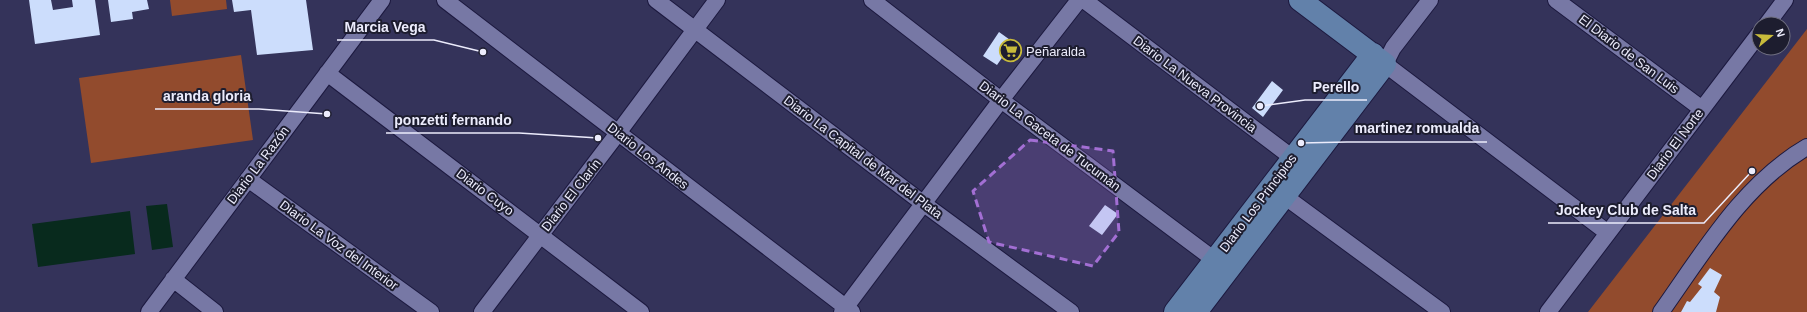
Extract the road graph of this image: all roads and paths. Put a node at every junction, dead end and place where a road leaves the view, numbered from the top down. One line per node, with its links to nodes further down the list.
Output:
1 (382, 0): 16 (street, Diario La Razón)
2 (445, 0): 19 (street, Diario Los Andes)
3 (656, 0): 13 (street, Diario La Capital de Mar del Plata)
4 (717, 0): 13 (street, Diario El Clarín)
5 (872, 0): 17 (street, Diario La Gaceta de Tucumán)
6 (1079, 0): 17 (street)
7 (1084, 0): 21 (street, Diario La Nueva Provincia)
8 (1300, 0): 15 (street)
9 (1430, 0): 15 (street, Diario Los Principios)
10 (1556, 0): 18 (street, El Diario de San Luis)
11 (1785, 0): 12 (street)
12 (1773, 16)
13 (695, 29): 19 (street, Diario El Clarín); 24 (street, Diario La Capital de Mar del Plata)
14 (1751, 45): 18 (street, Diario El Norte)
15 (1383, 56): 21 (street, Diario Los Principios); 25 (street)
16 (327, 73): 22 (street, Diario La Razón); 26 (street, Diario Cuyo)
17 (1001, 100): 24 (street); 27 (street, Diario La Gaceta de Tucumán)
18 (1702, 109): 25 (street, Diario El Norte)
19 (618, 133): 26 (street, Diario El Clarín); 29 (street, Diario Los Andes)
20 (1807, 147): 40 (street)
21 (1299, 163): 23 (street, Diario Los Principios)
22 (248, 179): 28 (street, Diario La Razón); 32 (street, Diario La Voz del Interior)
23 (1278, 191): 27 (street, Diario Los Principios); 38 (street)
24 (924, 204): 29 (street); 35 (street, Diario La Capital de Mar del Plata)
25 (1608, 233): 39 (street, Diario El Norte)
26 (541, 234): 33 (street, Diario El Clarín); 34 (street, Diario Cuyo)
27 (1222, 265): 36 (street, Diario Los Principios); 37 (street, Diario Los Principios)
28 (173, 279): 30 (street, Diario La Razón); 31 (street)
29 (847, 310)
30 (149, 312)
31 (215, 312)
32 (431, 312)
33 (482, 312)
34 (641, 312)
35 (1071, 312)
36 (1175, 312)
37 (1196, 312)
38 (1442, 312)
39 (1548, 312)
40 (1661, 312)

